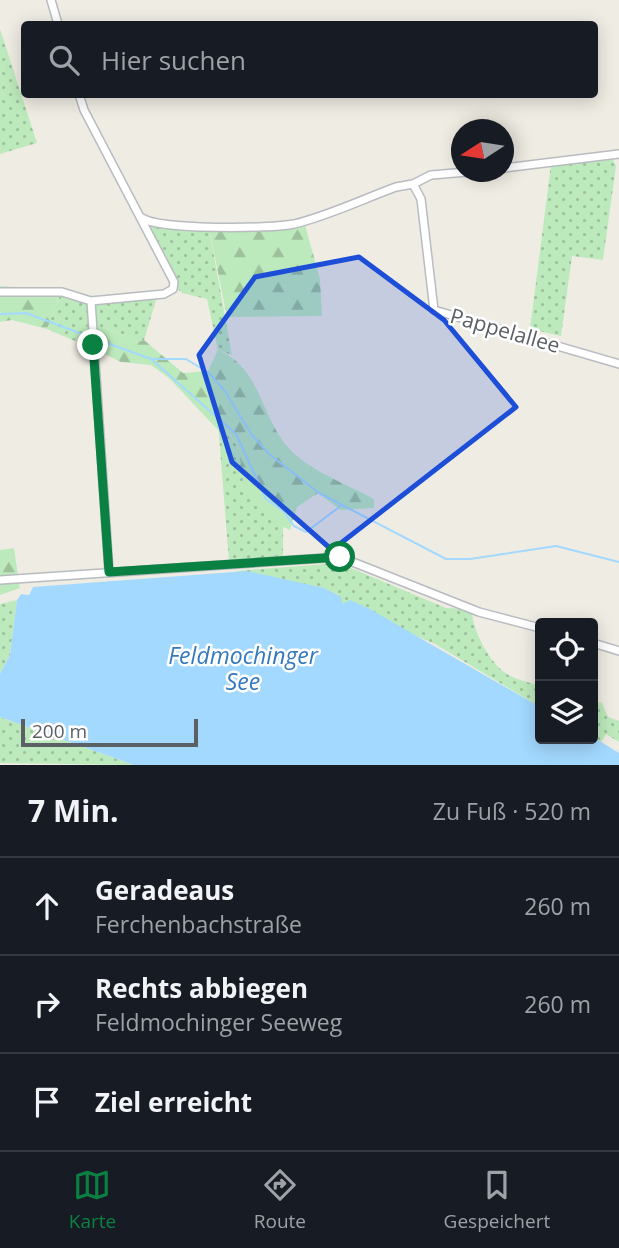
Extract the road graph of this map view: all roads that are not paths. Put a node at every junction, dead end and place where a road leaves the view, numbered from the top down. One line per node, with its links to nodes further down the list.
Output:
1 (51, 0): 2 (street)
2 (57, 21)
3 (80, 98): 8 (street)
4 (619, 155): 5 (street)
5 (514, 167)
6 (451, 173): 7 (street)
7 (413, 184): 8 (street); 11 (street, Pappelallee)
8 (139, 215): 10 (street)
9 (0, 292): 10 (street)
10 (91, 301): 12 (street)
11 (619, 364)
12 (109, 572): 13 (street); 14 (street)
13 (0, 580)
14 (535, 627)
15 (598, 645): 16 (street)
16 (619, 651)

